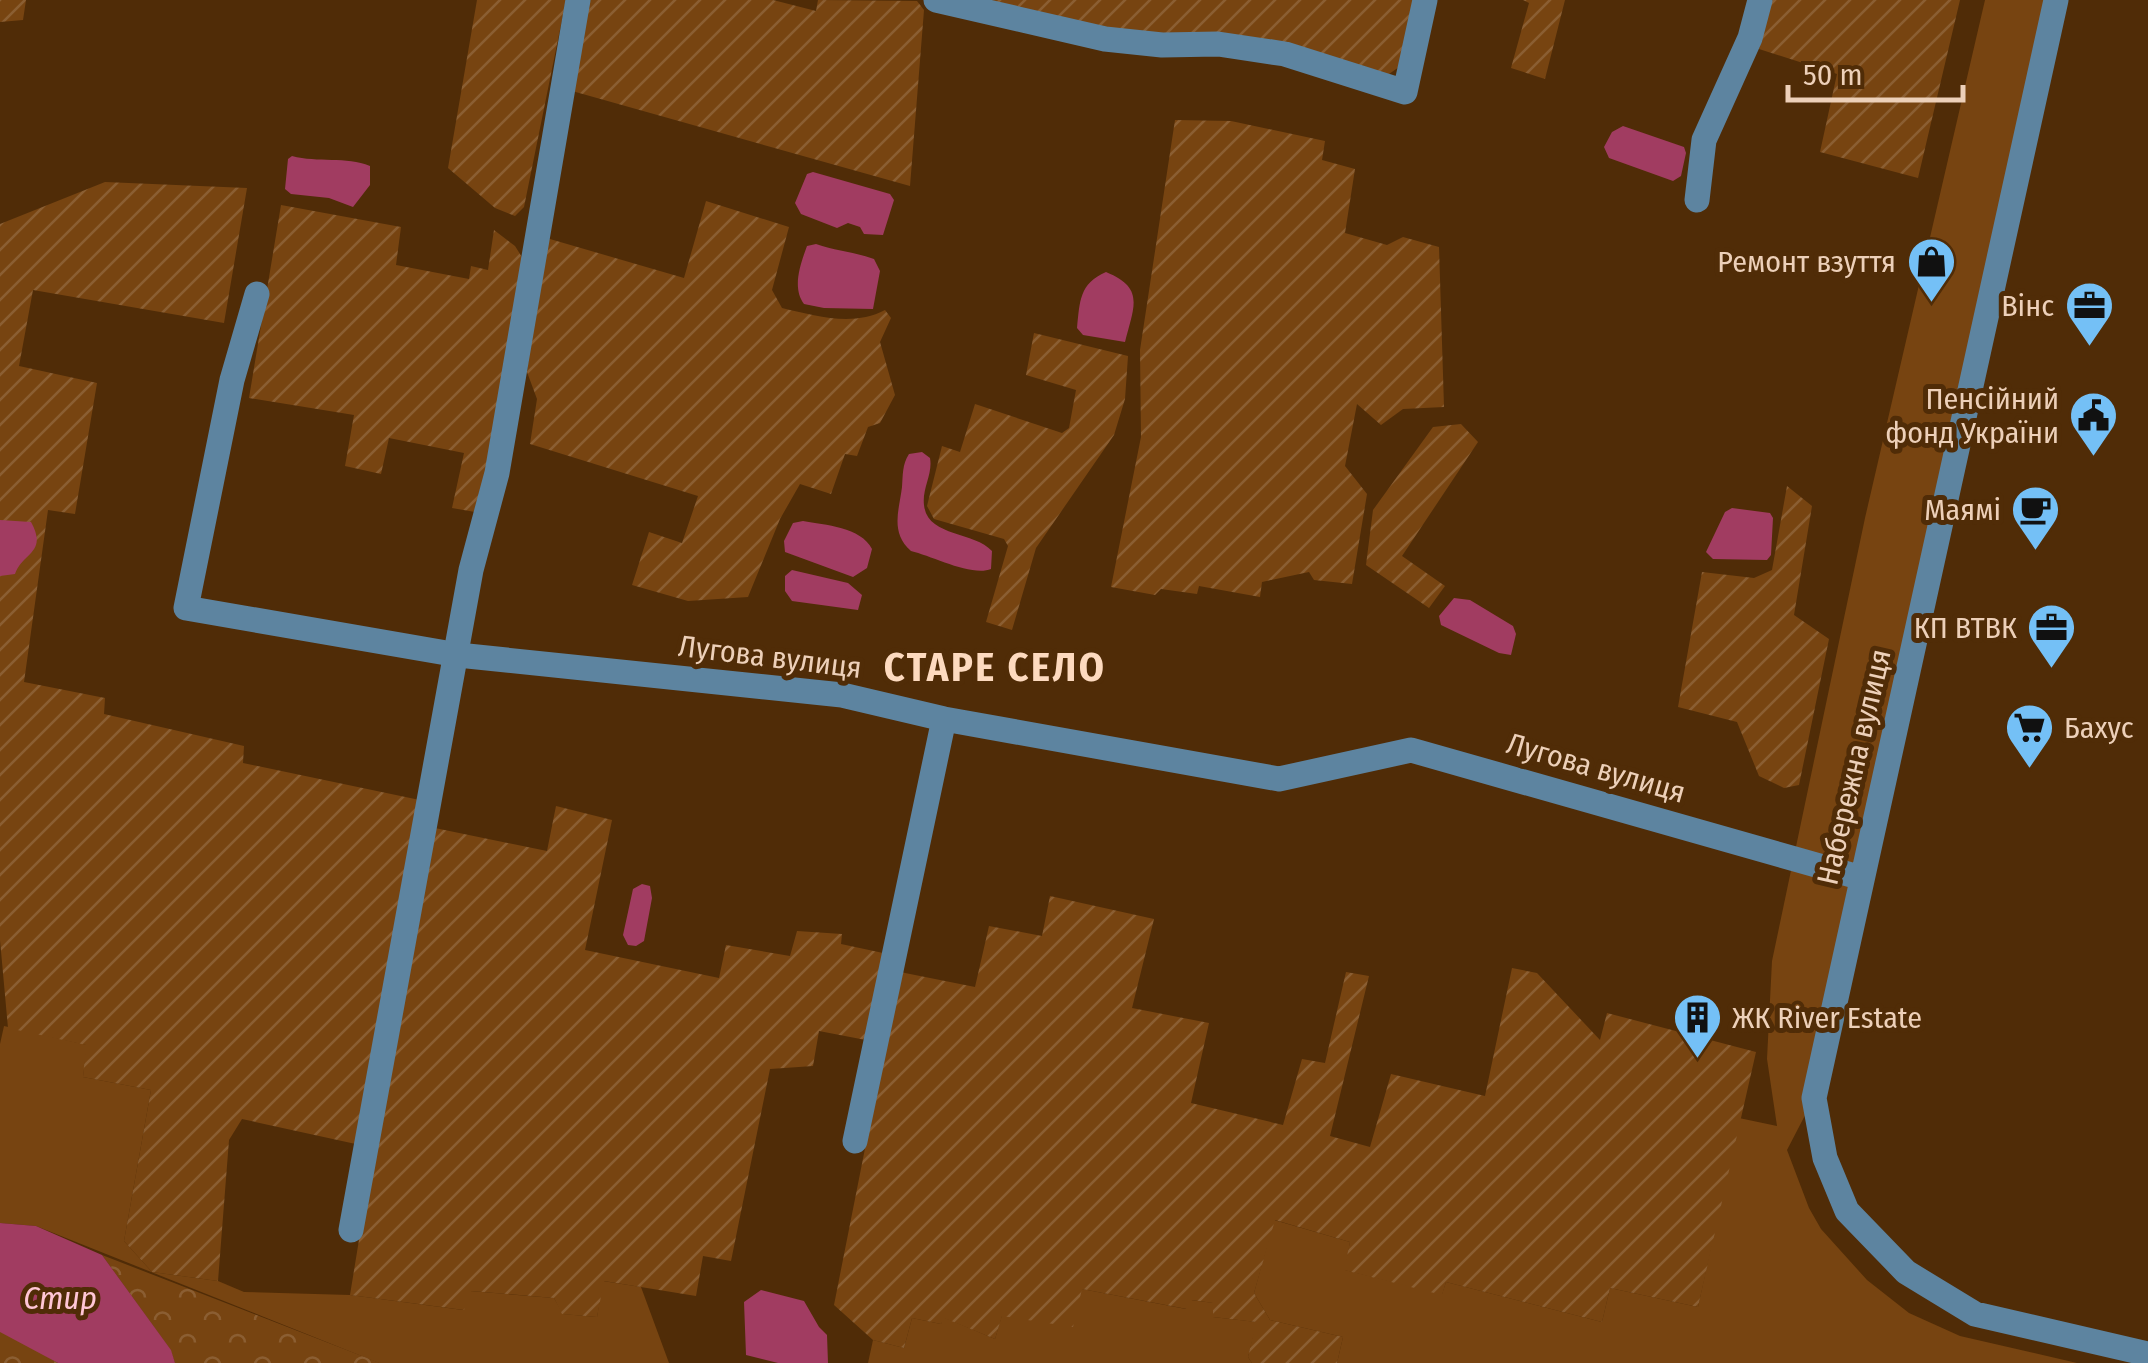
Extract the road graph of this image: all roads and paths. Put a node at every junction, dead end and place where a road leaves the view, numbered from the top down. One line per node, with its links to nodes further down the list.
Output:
1 (578, 0): 8 (street)
2 (936, 0): 3 (street)
3 (1425, 0)
4 (1760, 0): 6 (street)
5 (2056, 0): 10 (street, Набережна вулиця)
6 (1697, 200)
7 (257, 294): 8 (street, Лугова вулиця)
8 (458, 655): 9 (street, Лугова вулиця); 12 (street)
9 (944, 719): 10 (street, Лугова вулиця); 11 (street)
10 (1862, 878): 13 (street, Набережна вулиця)
11 (855, 1140)
12 (351, 1230)
13 (2148, 1354)

